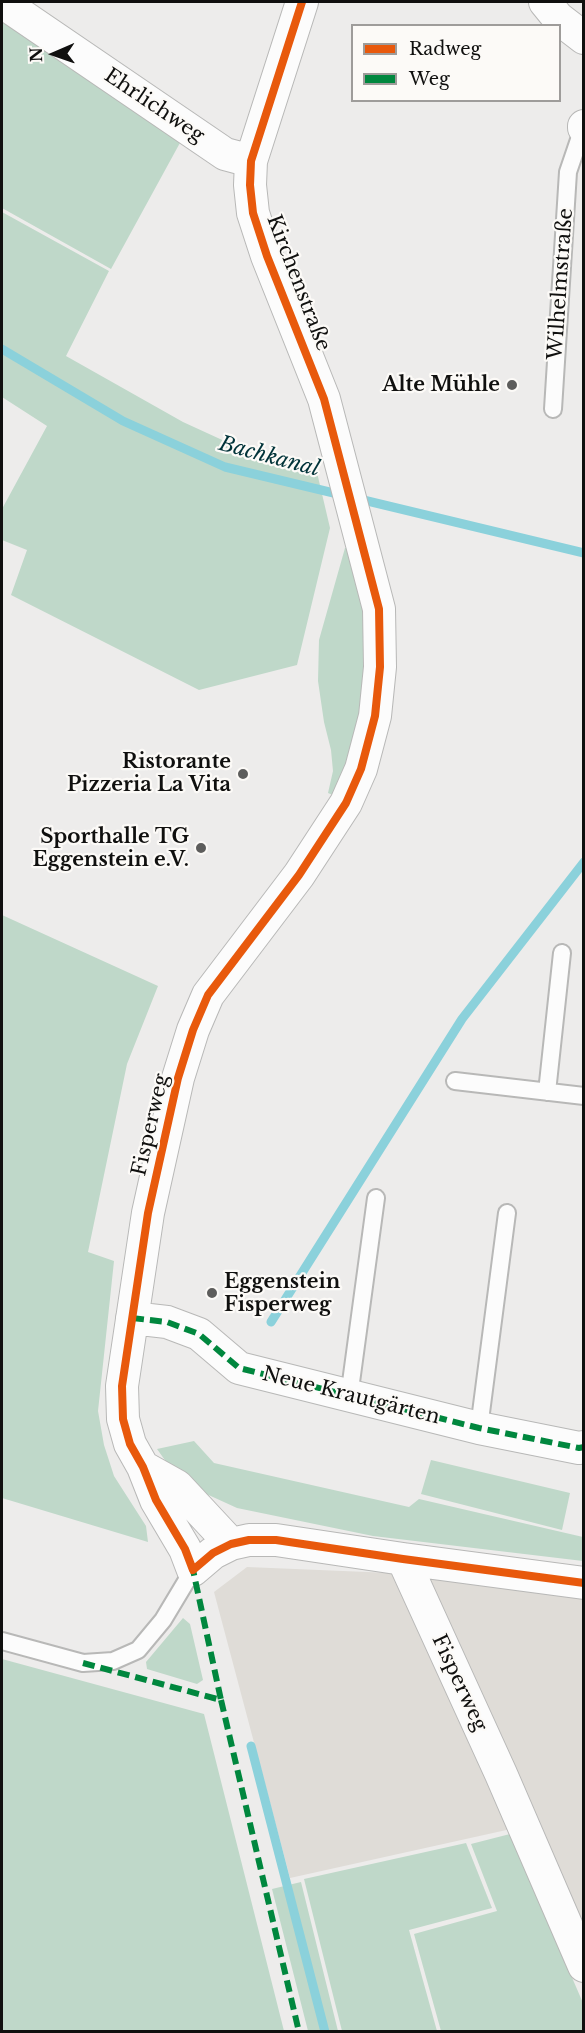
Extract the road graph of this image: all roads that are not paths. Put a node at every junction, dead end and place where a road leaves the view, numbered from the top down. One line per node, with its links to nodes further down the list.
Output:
1 (2, 2): 6 (street, Ehrlichweg)
2 (303, 2): 6 (street, Kirchenstraße)
3 (545, 2): 4 (street)
4 (584, 38)
5 (583, 127): 7 (lane, Wilhelmstraße)
6 (251, 161): 8 (street, Kirchenstraße)
7 (553, 409)
8 (351, 508): 15 (street, Fisperweg)
9 (562, 953): 11 (lane)
10 (455, 1081): 11 (lane)
11 (547, 1092): 12 (lane)
12 (584, 1096)
13 (376, 1198): 16 (lane)
14 (507, 1214): 17 (lane)
15 (132, 1318): 16 (street, Neue Krautgärten); 19 (street, Fisperweg)
16 (349, 1397): 17 (street, Neue Krautgärten)
17 (479, 1428): 18 (street, Neue Krautgärten)
18 (584, 1447)
19 (143, 1467): 20 (street); 22 (street, Fisperweg)
20 (231, 1544): 21 (street); 22 (street)
21 (403, 1560): 23 (street); 25 (street, Fisperweg)
22 (193, 1570): 24 (lane)
23 (584, 1583)
24 (2, 1641)
25 (584, 1966)

